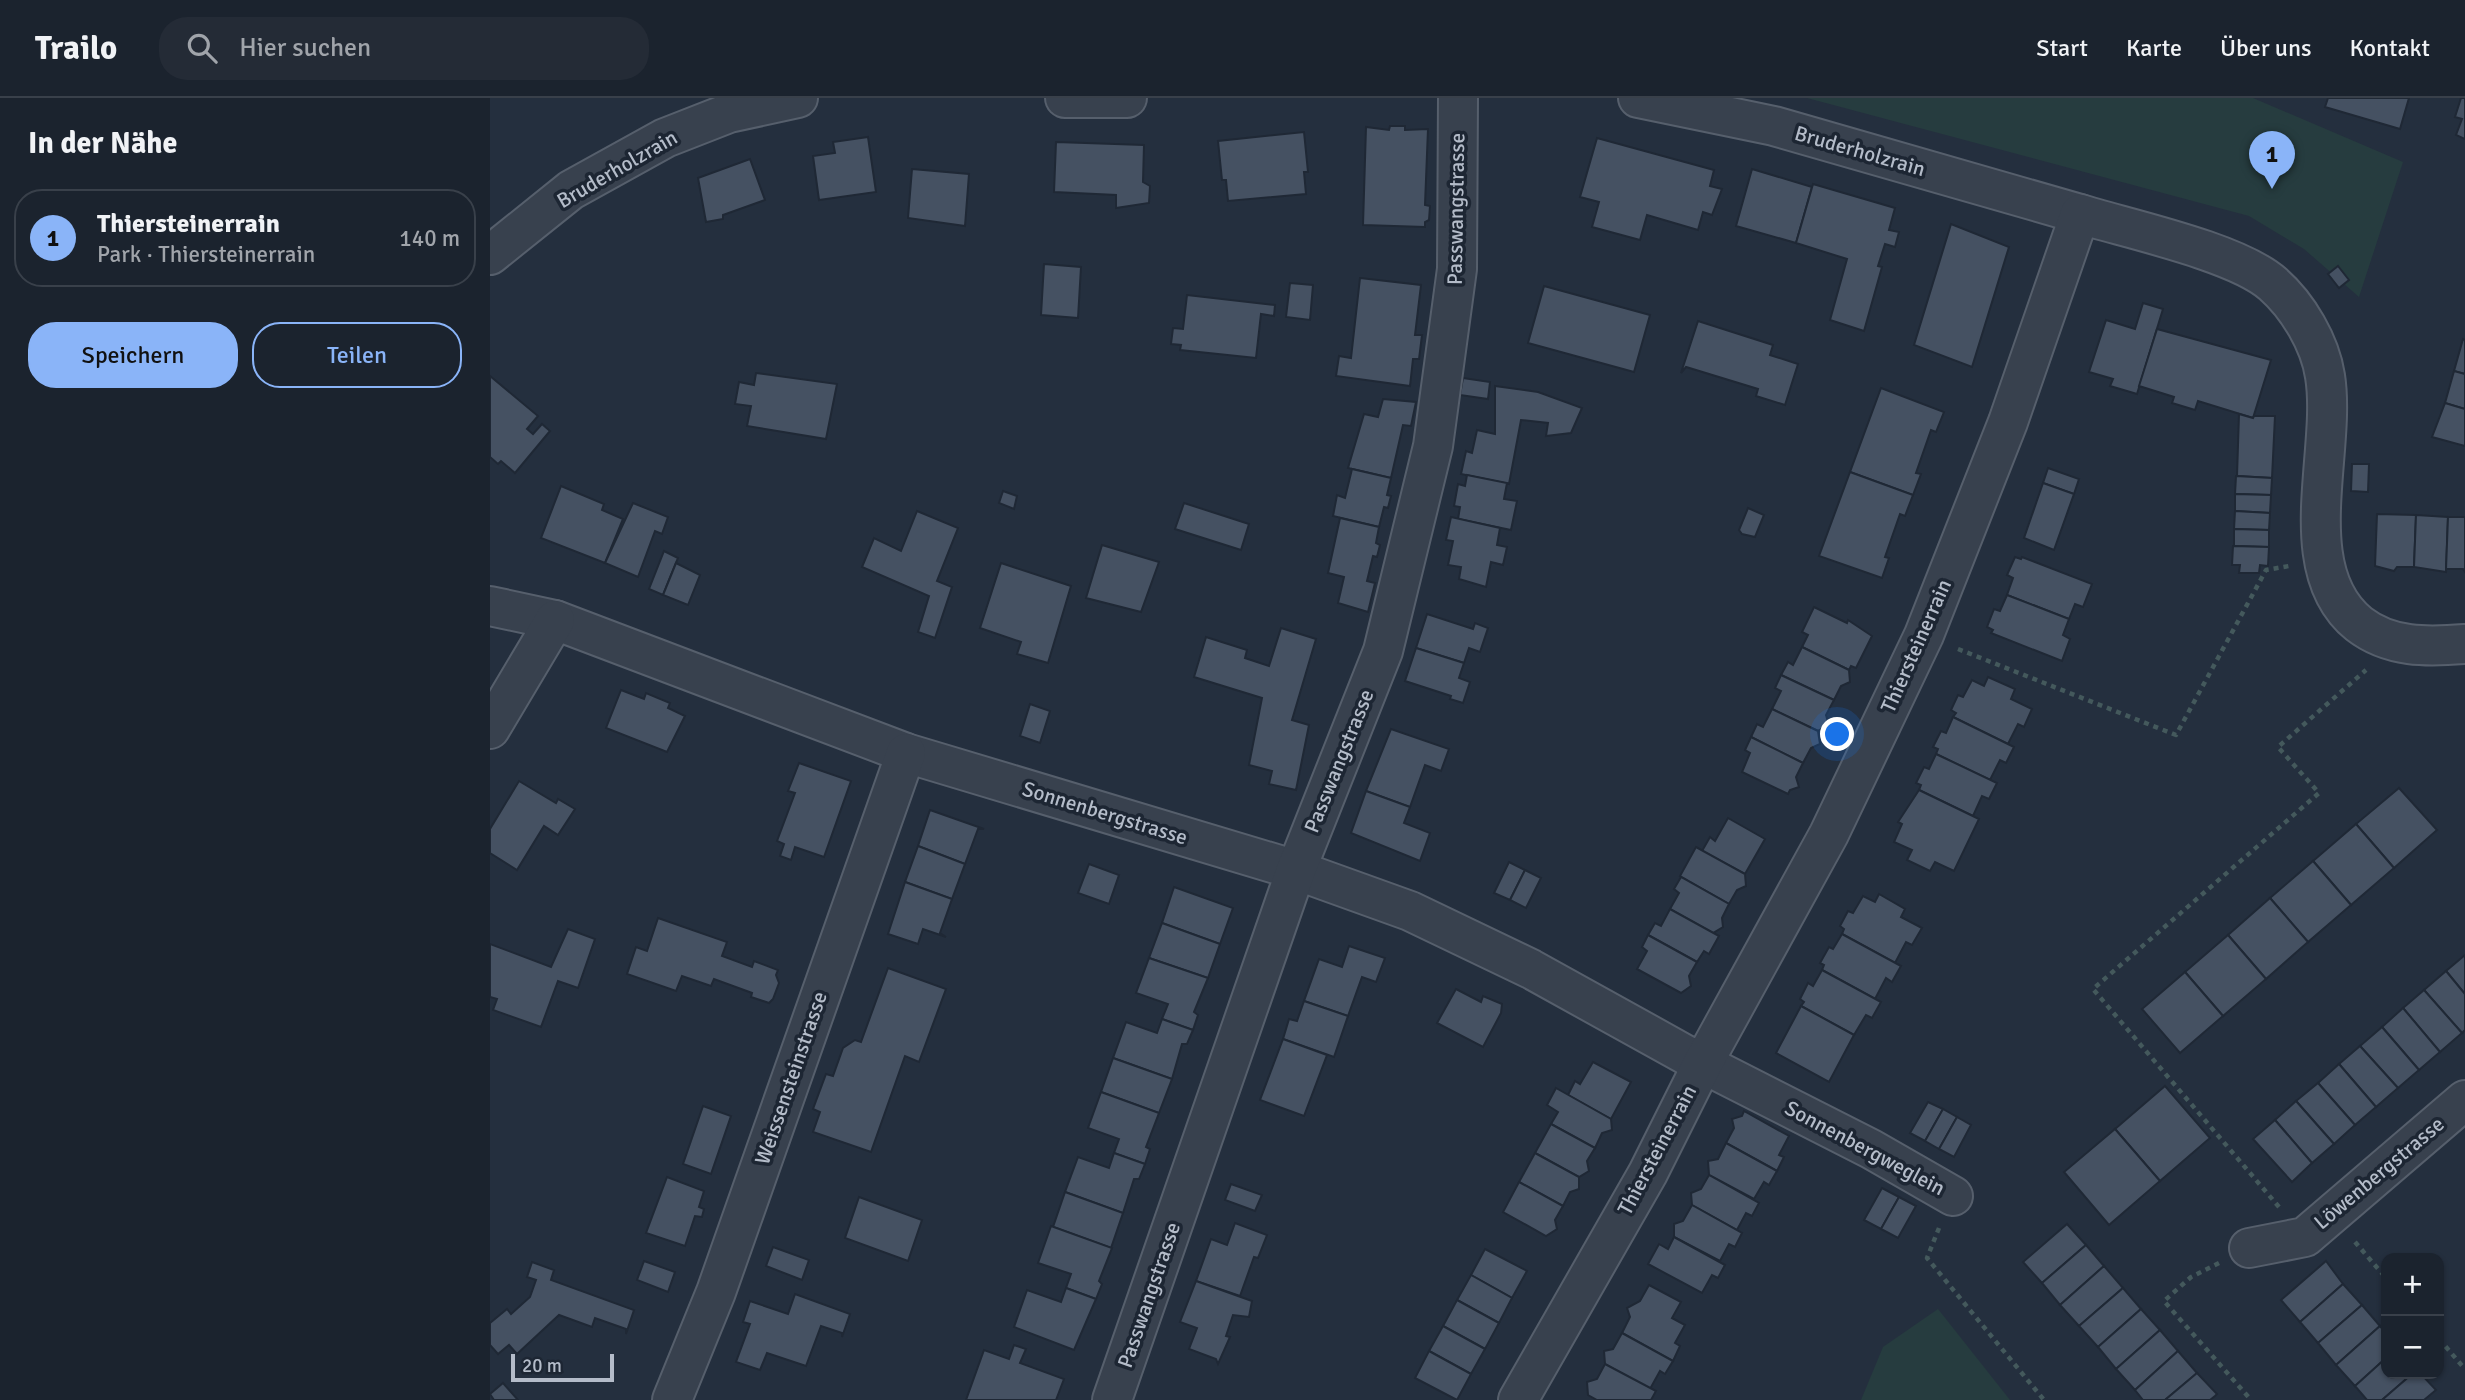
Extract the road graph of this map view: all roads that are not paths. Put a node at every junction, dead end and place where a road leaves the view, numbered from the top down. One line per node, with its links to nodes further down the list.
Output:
1 (798, 98): 7 (street, Bruderholzrain)
2 (1065, 98): 3 (street)
3 (1128, 98)
4 (1458, 98): 13 (street, Passwangstrasse)
5 (1638, 98): 6 (street, Bruderholzrain)
6 (2080, 214): 10 (street); 14 (street, Thiersteinerrain)
7 (490, 255)
8 (490, 606): 9 (street, Sonnenbergstrasse)
9 (555, 620): 11 (street); 12 (street, Sonnenbergstrasse)
10 (2465, 643)
11 (490, 729)
12 (906, 753): 13 (street, Sonnenbergstrasse); 18 (street, Weissensteinstrasse)
13 (1296, 870): 14 (street, Sonnenbergstrasse); 19 (street, Passwangstrasse)
14 (1703, 1063): 16 (street, Sonnenbergweglein); 20 (street, Thiersteinerrain)
15 (2465, 1100): 17 (street, Löwenbergstrasse)
16 (1953, 1196)
17 (2249, 1248)
18 (672, 1400)
19 (1112, 1400)
20 (1518, 1400)

